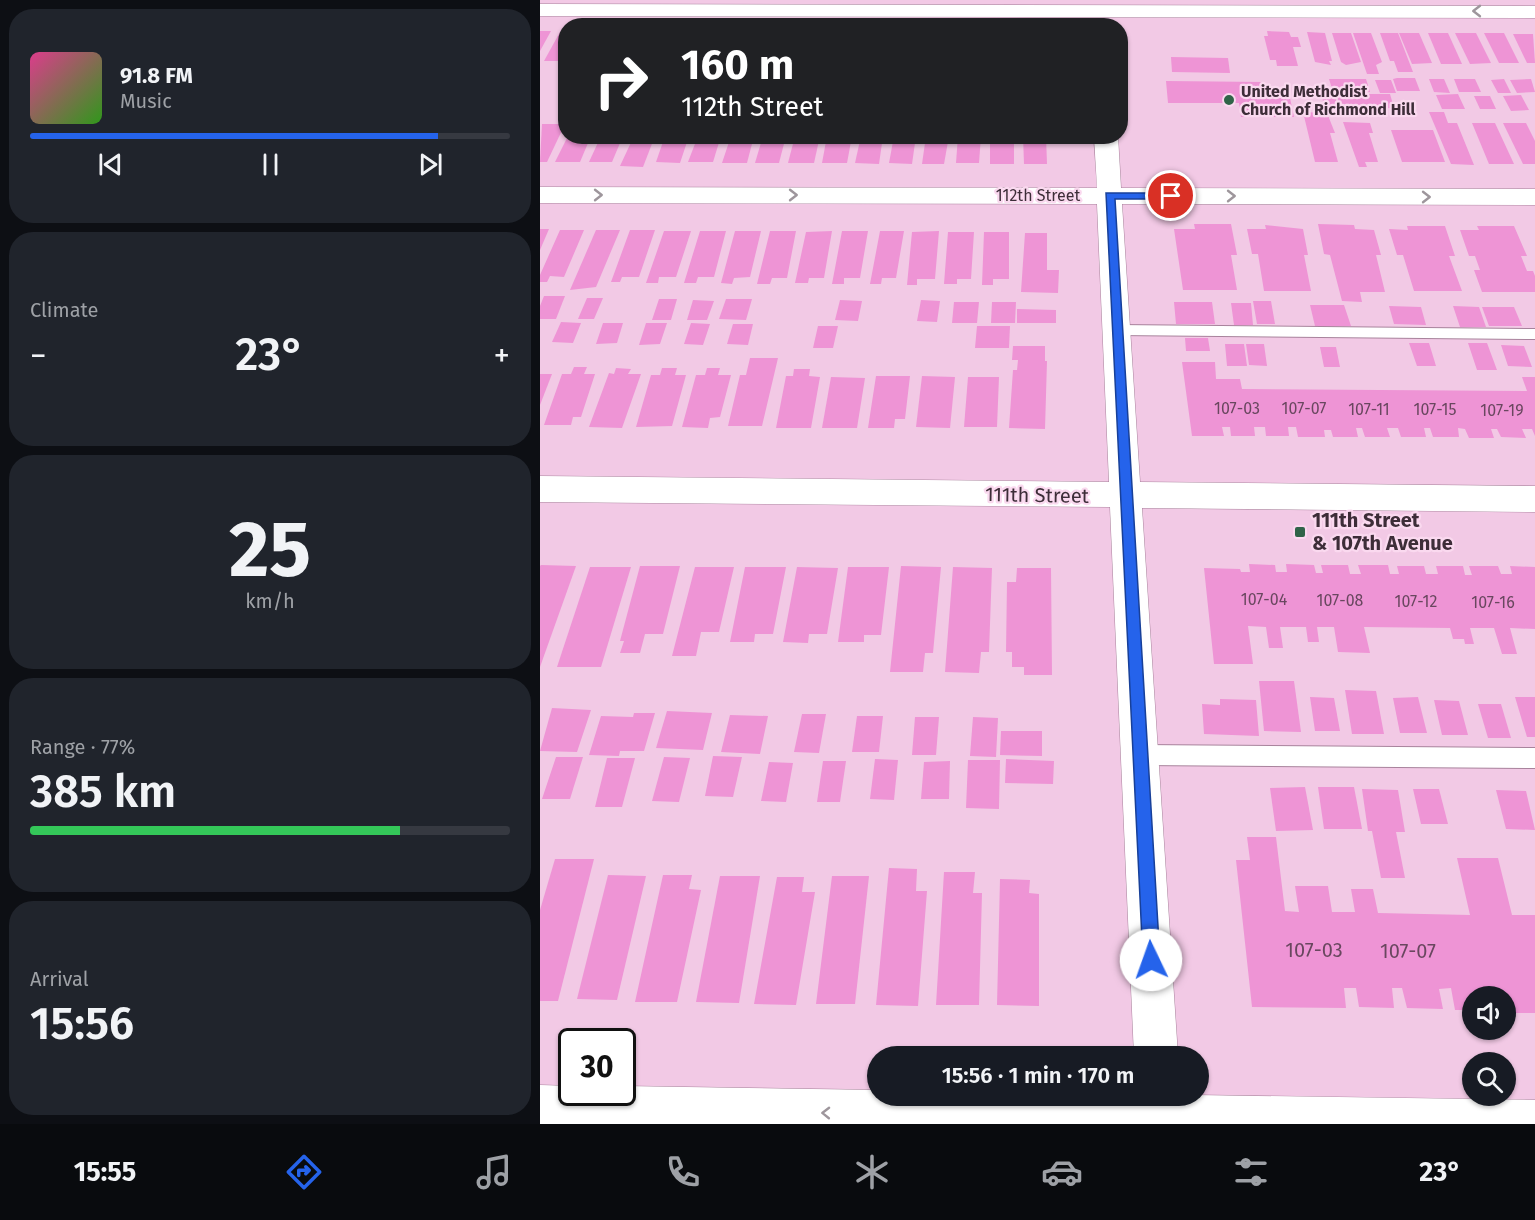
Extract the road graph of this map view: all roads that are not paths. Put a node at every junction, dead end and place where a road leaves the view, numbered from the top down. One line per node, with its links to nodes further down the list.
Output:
1 (540, 10): 2 (street)
2 (1100, 12): 3 (street, one-way to 2)
3 (1535, 12)
4 (1106, 144): 6 (street)
5 (540, 195): 6 (street, 112th Street, one-way to 6)
6 (1109, 195): 7 (street, 112th Street, one-way to 7); 8 (street)
7 (1535, 197)
8 (1117, 330): 9 (lane); 11 (street)
9 (1535, 334)
10 (540, 489): 11 (street, 111th Street)
11 (1126, 496): 12 (street, 111th Street); 13 (street)
12 (1535, 499)
13 (1140, 755): 14 (lane); 15 (street)
14 (1535, 758)
15 (1155, 1046)
16 (540, 1108): 17 (street, one-way to 16)
17 (1159, 1113): 18 (street)
18 (1535, 1124)

